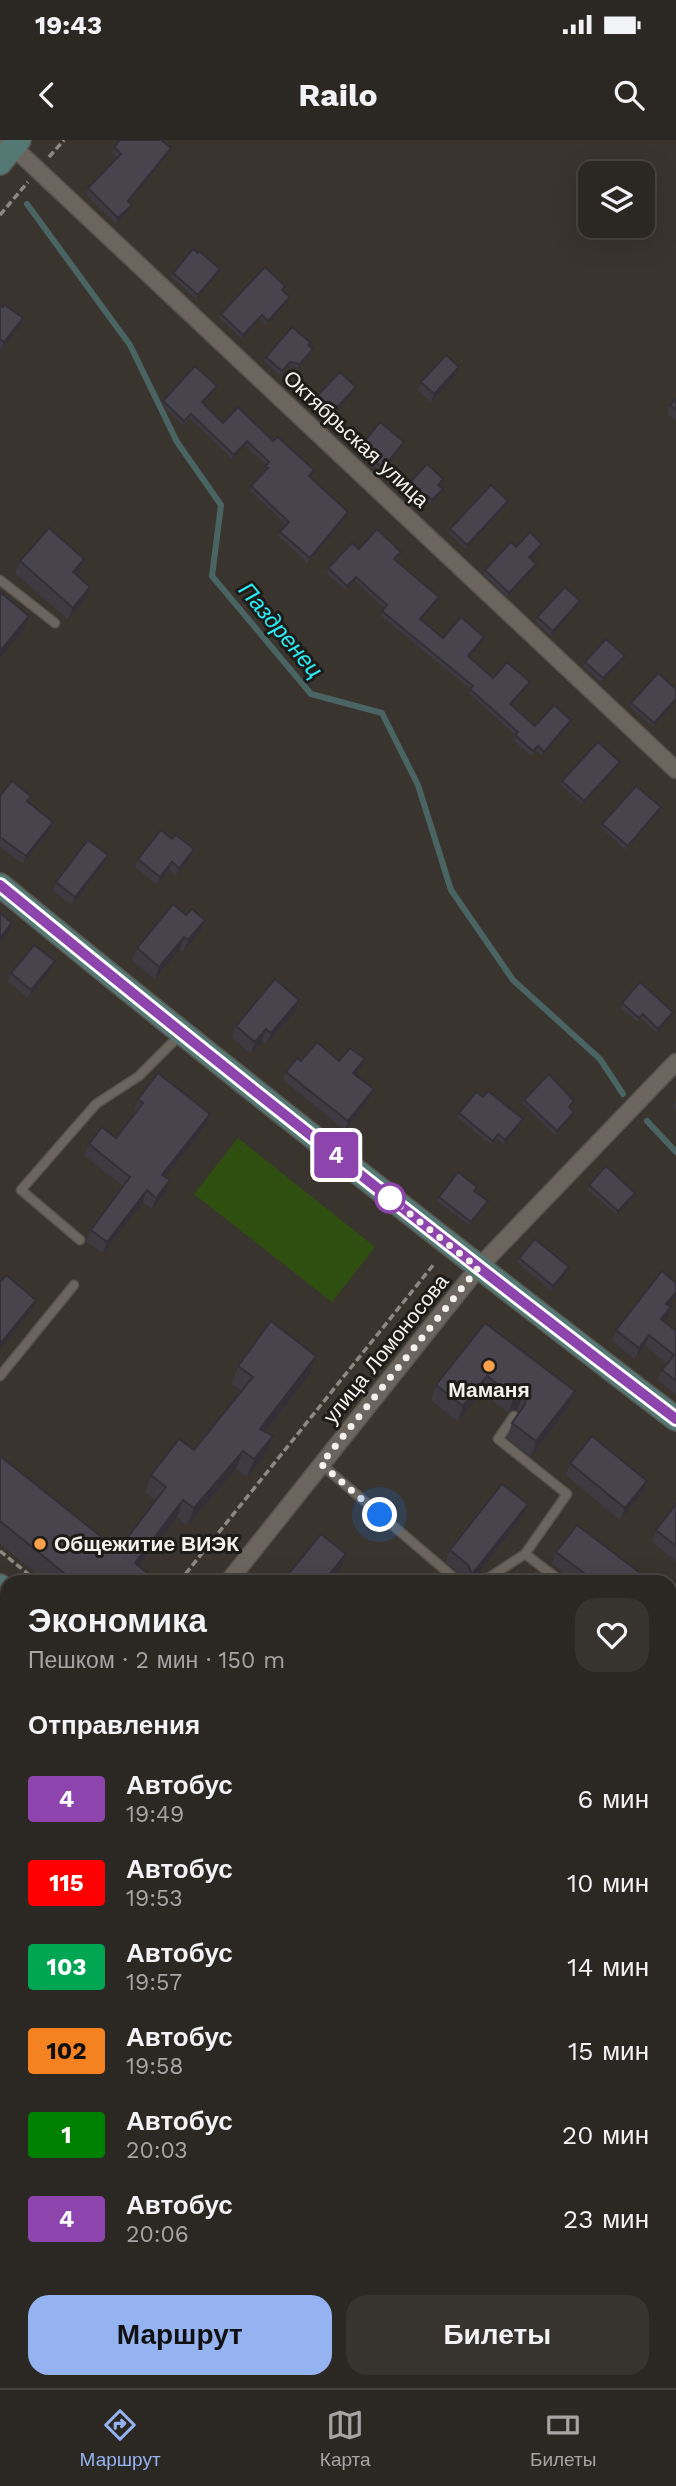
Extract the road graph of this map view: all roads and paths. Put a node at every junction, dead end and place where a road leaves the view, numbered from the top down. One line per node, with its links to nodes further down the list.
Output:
1 (9, 147): 4 (street, Октябрьская улица)
2 (0, 580): 3 (lane)
3 (55, 623)
4 (676, 770)
5 (0, 885): 6 (street)
6 (181, 1034): 8 (lane); 10 (street)
7 (676, 1062): 10 (street, улица Ломоносова)
8 (80, 1240)
9 (434, 1264): 19 (path)
10 (478, 1268): 14 (street); 15 (street, улица Ломоносова)
11 (74, 1285): 12 (lane)
12 (0, 1376)
13 (514, 1416): 17 (lane)
14 (676, 1419)
15 (321, 1464): 20 (street, улица Ломоносова); 21 (lane)
16 (0, 1551): 18 (path)
17 (526, 1554): 22 (lane); 23 (lane)
18 (29, 1575)
19 (184, 1575)
20 (234, 1575)
21 (450, 1575)
22 (493, 1575)
23 (553, 1575)

